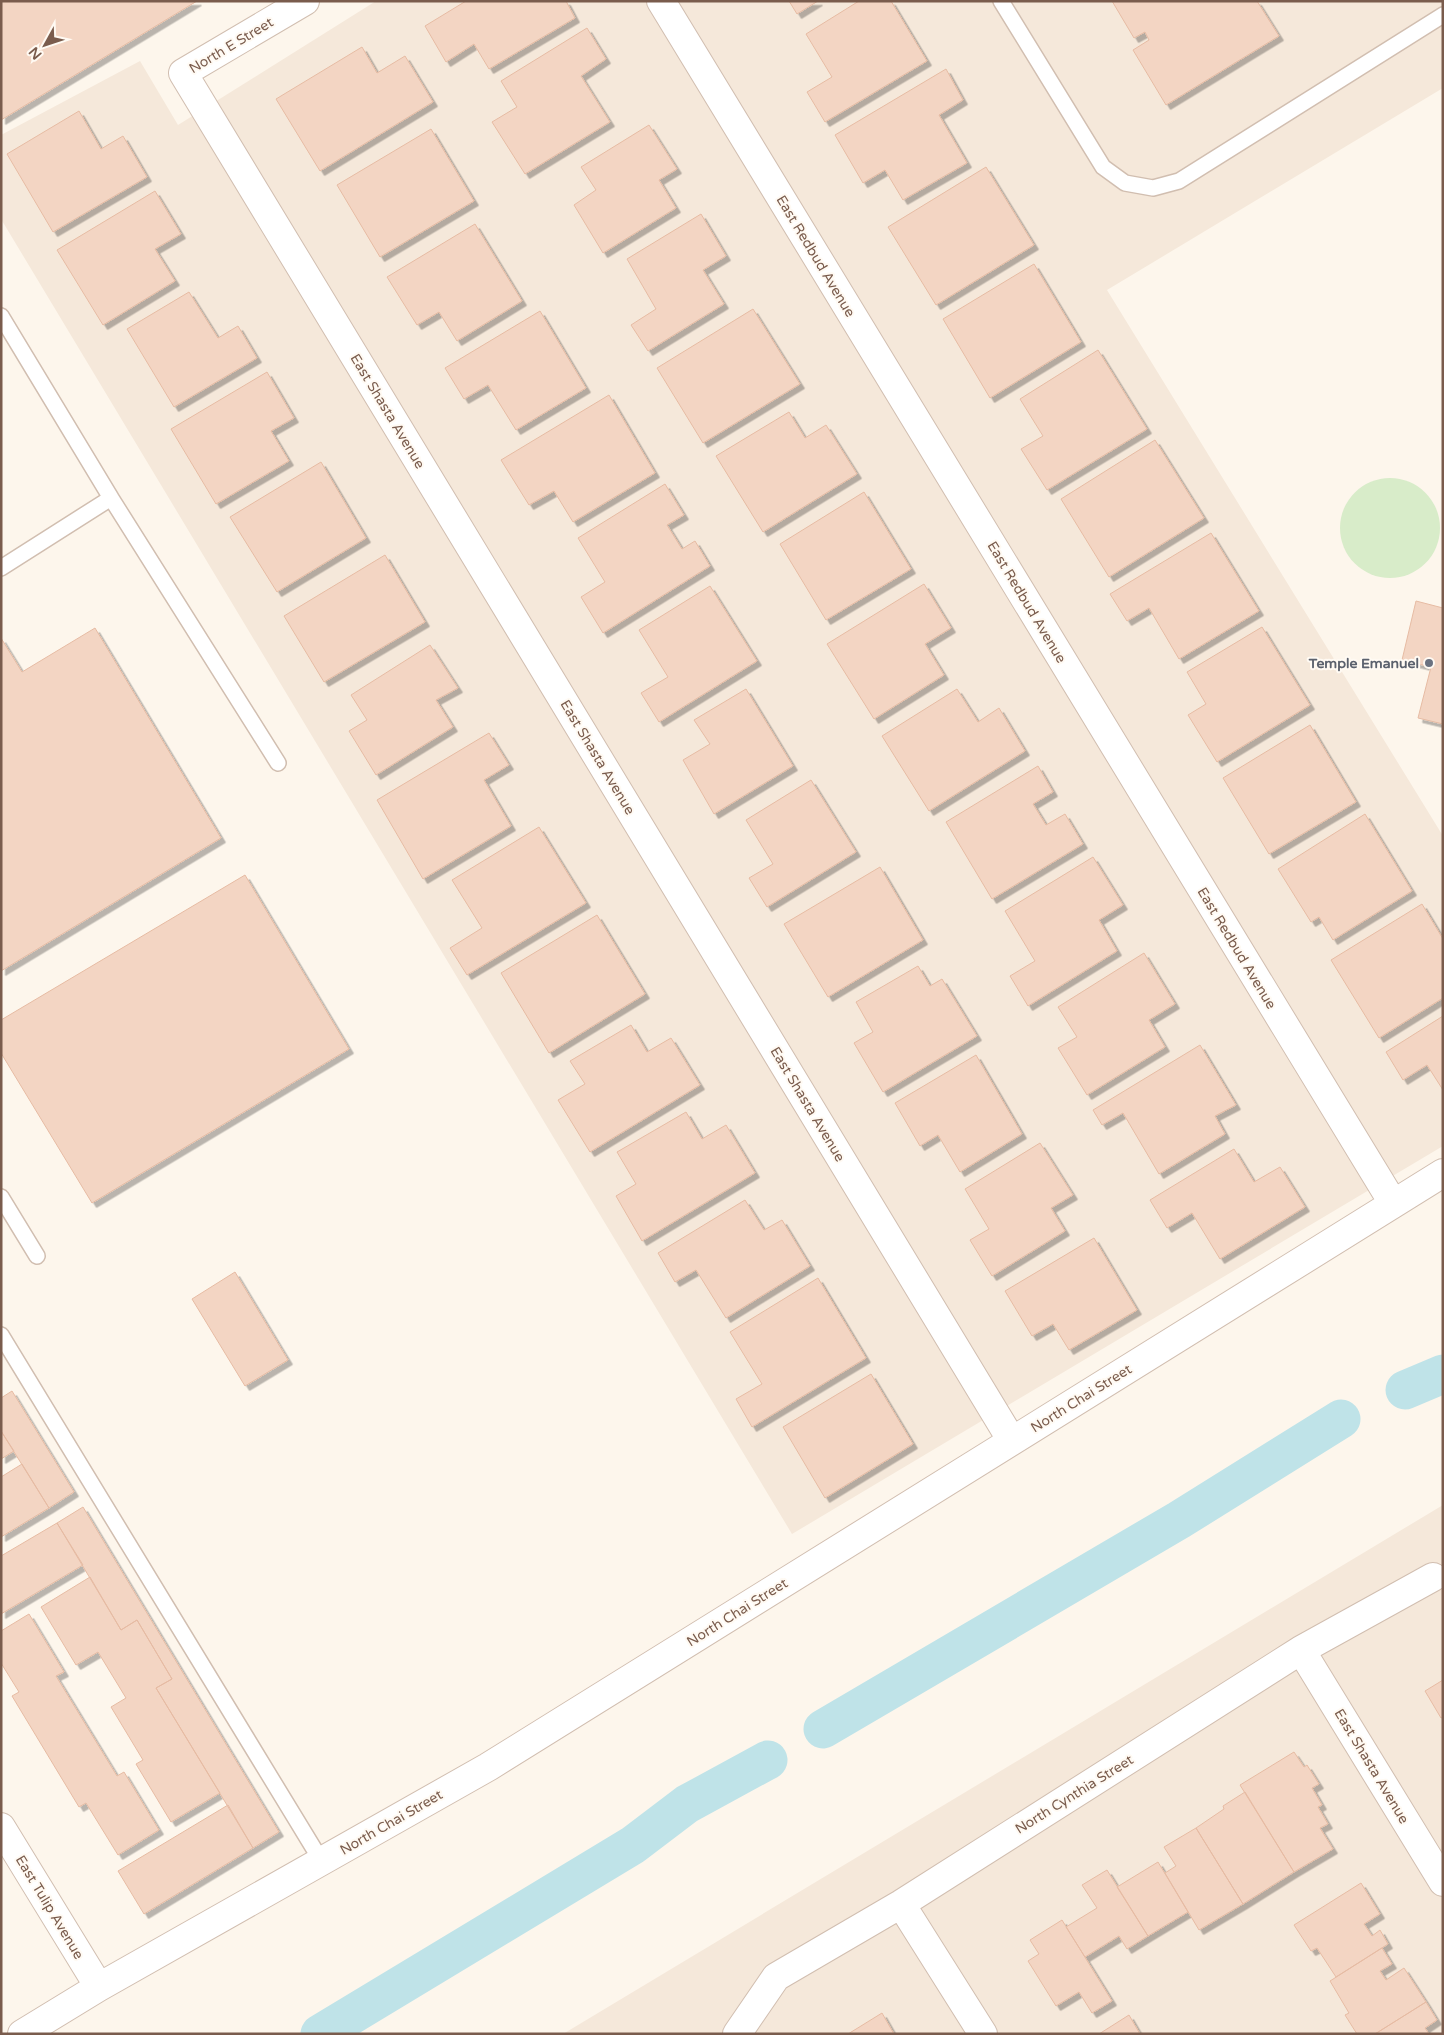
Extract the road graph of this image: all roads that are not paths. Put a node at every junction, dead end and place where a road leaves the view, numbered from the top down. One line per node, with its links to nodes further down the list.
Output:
1 (305, 1): 5 (street, North E Street)
2 (660, 1): 12 (street, East Redbud Avenue)
3 (1001, 1): 4 (lane)
4 (1443, 15)
5 (183, 74): 15 (street, East Shasta Avenue)
6 (1, 316): 7 (lane)
7 (111, 498): 8 (lane); 9 (lane)
8 (1, 568)
9 (278, 763)
10 (1443, 1173): 12 (street, North Chai Street)
11 (1, 1197): 13 (lane)
12 (1392, 1203): 15 (street, North Chai Street)
13 (37, 1256)
14 (1, 1335): 19 (lane)
15 (1012, 1441): 19 (street, North Chai Street)
16 (1433, 1577): 17 (street, North Cynthia Street)
17 (1301, 1650): 20 (street, East Shasta Avenue); 21 (street, North Cynthia Street)
18 (1, 1827): 22 (street, East Tulip Avenue)
19 (322, 1862): 22 (street, North Chai Street)
20 (1443, 1882)
21 (901, 1904): 24 (street, North Cynthia Street); 25 (street)
22 (99, 1987): 23 (street, North Chai Street)
23 (22, 2034)
24 (737, 2034)
25 (982, 2034)

